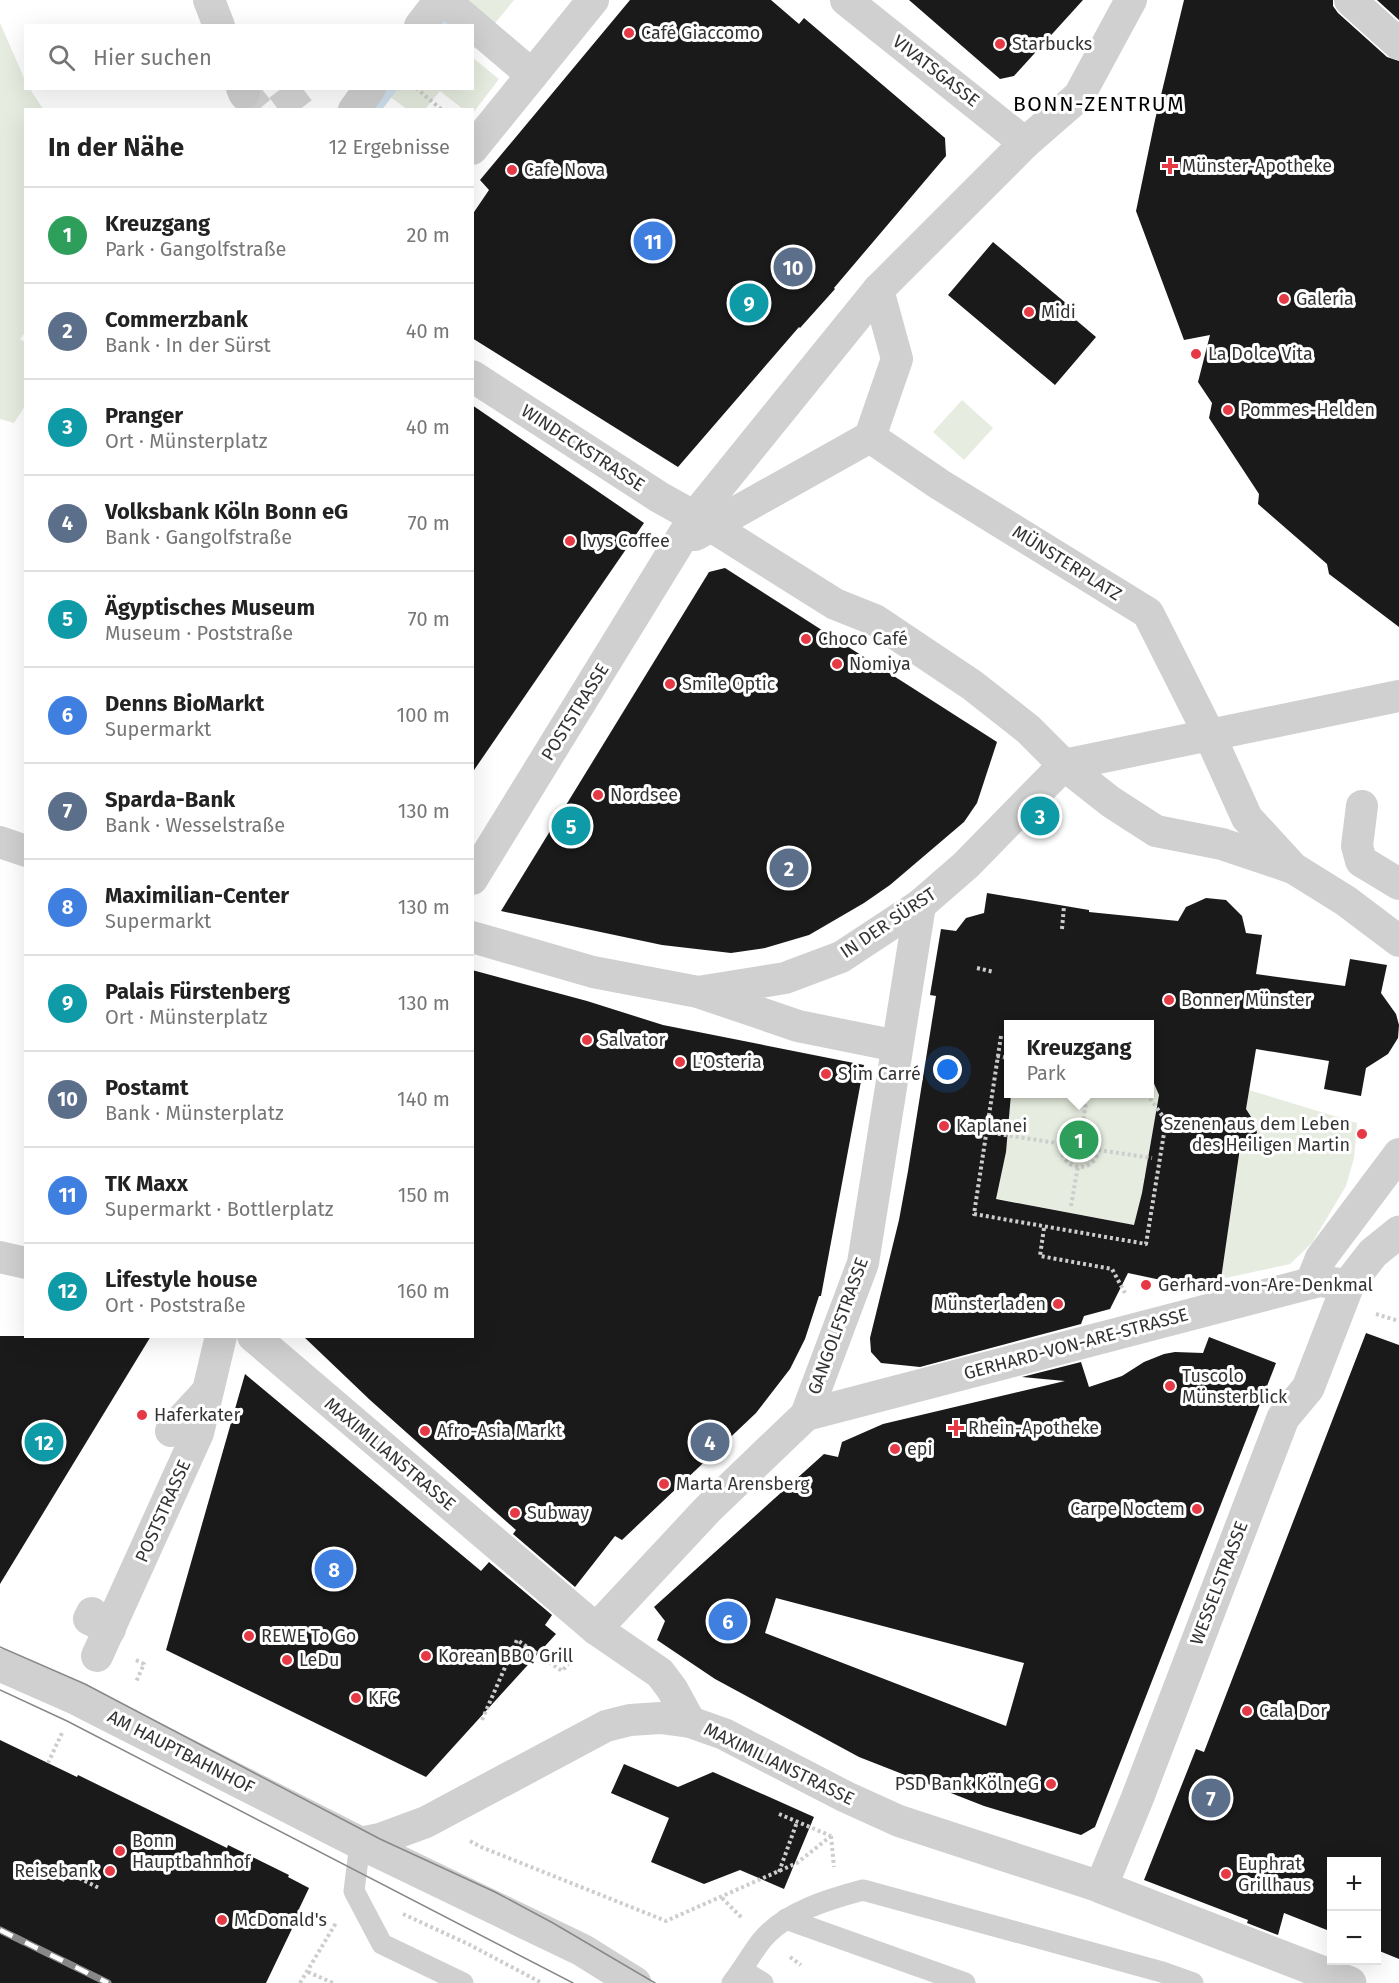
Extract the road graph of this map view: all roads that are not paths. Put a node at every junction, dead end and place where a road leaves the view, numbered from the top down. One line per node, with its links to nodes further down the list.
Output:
1 (209, 0): 8 (street)
2 (440, 0): 9 (street)
3 (444, 0): 10 (street)
4 (593, 0): 13 (street)
5 (846, 0): 16 (street, VIVATSGASSE)
6 (1131, 0): 16 (street)
7 (1350, 0): 12 (street)
8 (218, 24)
9 (422, 24)
10 (472, 24)
11 (474, 26): 13 (street)
12 (1399, 44)
13 (532, 75): 17 (street)
14 (369, 90): 15 (street)
15 (355, 108)
16 (1025, 143): 18 (street)
17 (474, 146)
18 (878, 290): 20 (street); 21 (street)
19 (474, 377): 21 (street, WINDECKSTRASSE)
20 (870, 437): 21 (street); 23 (street, MÜNSTERPLATZ)
21 (703, 521): 24 (street, MÜNSTERPLATZ); 29 (street, POSTSTRASSE)
22 (1399, 696): 23 (street)
23 (1210, 736): 24 (street); 28 (street, MÜNSTERPLATZ)
24 (1064, 765): 28 (street, MÜNSTERPLATZ); 31 (street, IN DER SÜRST)
25 (1362, 806): 30 (street)
26 (0, 842): 27 (street)
27 (24, 850)
28 (1293, 868): 33 (street, MÜNSTERPLATZ)
29 (474, 876)
30 (1399, 884)
31 (920, 905): 34 (street, IN DER SÜRST); 35 (street, GANGOLFSTRASSE)
32 (474, 938): 34 (street, IN DER SÜRST)
33 (1399, 941)
34 (698, 992): 35 (street, IN DER SÜRST)
35 (897, 1046): 45 (street, GANGOLFSTRASSE)
36 (1399, 1154): 40 (street)
37 (1399, 1232): 41 (street, WESSELSTRASSE)
38 (0, 1257): 39 (street)
39 (24, 1263)
40 (1311, 1283): 41 (street, GERHARD-VON-ARE-STRASSE); 45 (street, GERHARD-VON-ARE-STRASSE)
41 (1348, 1285): 52 (street, WESSELSTRASSE)
42 (221, 1338): 44 (street, POSTSTRASSE)
43 (255, 1338): 47 (street, MAXIMILIANSTRASSE)
44 (210, 1390): 46 (street, POSTSTRASSE); 48 (street, POSTSTRASSE)
45 (806, 1414): 47 (street, GANGOLFSTRASSE)
46 (171, 1431)
47 (596, 1629): 50 (street, MAXIMILIANSTRASSE)
48 (100, 1633)
49 (0, 1665): 51 (street, AM HAUPTBAHNHOF)
50 (690, 1722): 51 (street); 52 (street, MAXIMILIANSTRASSE)
51 (360, 1843): 55 (lane); 56 (street, AM HAUPTBAHNHOF)
52 (1101, 1887): 60 (street, MAXIMILIANSTRASSE)
53 (786, 1919): 54 (lane); 58 (lane); 59 (lane)
54 (737, 1977): 57 (lane)
55 (463, 1983)
56 (635, 1983)
57 (763, 1983)
58 (965, 1983)
59 (1193, 1983)
60 (1350, 1983)

